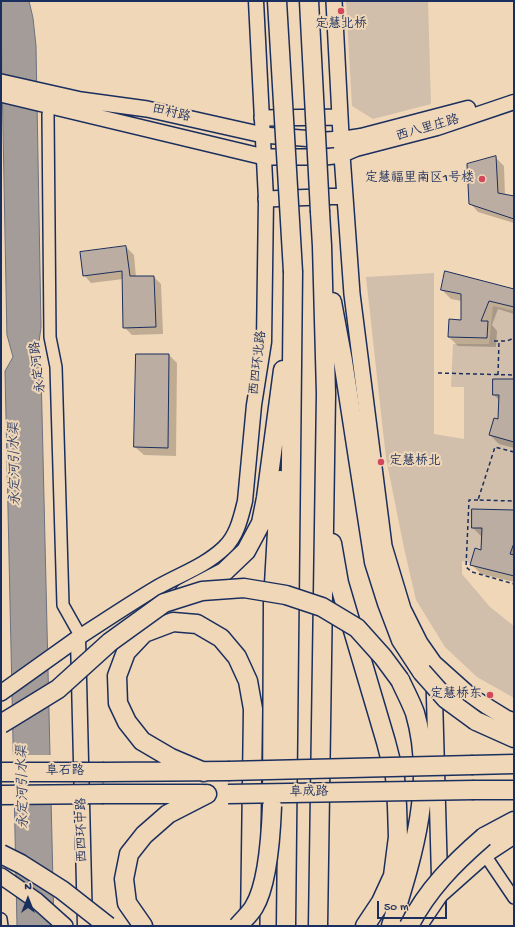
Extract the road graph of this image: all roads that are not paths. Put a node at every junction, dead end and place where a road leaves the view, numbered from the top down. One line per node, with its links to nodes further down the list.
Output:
1 (256, 1): 11 (street, 西四环北路)
2 (277, 1): 19 (highway, bridge)
3 (309, 1): 18 (highway, bridge)
4 (334, 1): 10 (main road)
5 (1, 82): 9 (main road, 田村路)
6 (1, 94): 9 (main road, 田村路)
7 (514, 94): 13 (street, 西八里庄路)
8 (514, 102): 14 (street, 西八里庄路)
9 (44, 103): 12 (main road, 田村路); 15 (main road, 田村路); 23 (street, 永定河路)
10 (340, 117): 11 (main road); 13 (main road)
11 (262, 118): 12 (street, 西四环北路)
12 (263, 135): 13 (main road, 田村路); 15 (street, 西四环北路)
13 (341, 139): 14 (main road)
14 (342, 155): 15 (main road, 田村路); 16 (main road)
15 (264, 157): 17 (street, 西四环北路)
16 (345, 196): 17 (main road); 24 (main road)
17 (266, 199): 23 (street, 西四环北路)
18 (322, 246): 21 (highway); 24 (highway)
19 (292, 297): 20 (highway); 22 (highway, bridge)
20 (292, 414): 50 (highway, bridge); 52 (highway)
21 (325, 500): 53 (highway); 54 (highway)
22 (164, 603): 27 (highway, bridge); 55 (highway, bridge)
23 (79, 638): 25 (main road); 47 (street, 西四环中路)
24 (428, 667): 26 (main road); 28 (highway, bridge); 42 (main road)
25 (2, 692)
26 (514, 721)
27 (1, 724)
28 (514, 738)
29 (514, 764): 32 (highway, 阜成路, bridge)
30 (1, 772): 31 (highway, 阜石路, bridge)
31 (104, 772): 32 (highway, 阜成路)
32 (204, 772): 51 (highway)
33 (514, 790): 35 (highway, 阜成路, bridge)
34 (104, 794): 35 (highway, 阜成路); 36 (highway, 阜石路, bridge)
35 (207, 794): 49 (highway)
36 (1, 795)
37 (514, 821): 56 (highway, bridge)
38 (514, 836): 40 (main road)
39 (1, 854): 48 (highway, bridge)
40 (485, 855): 42 (main road); 43 (street)
41 (4, 878): 46 (main road)
42 (440, 895): 57 (main road)
43 (514, 898)
44 (1, 919): 45 (street)
45 (2, 926)
46 (65, 926)
47 (85, 926)
48 (108, 926)
49 (143, 926)
50 (238, 926)
51 (250, 926)
52 (286, 926)
53 (318, 926)
54 (365, 926)
55 (391, 926)
56 (409, 926)
57 (419, 926)

